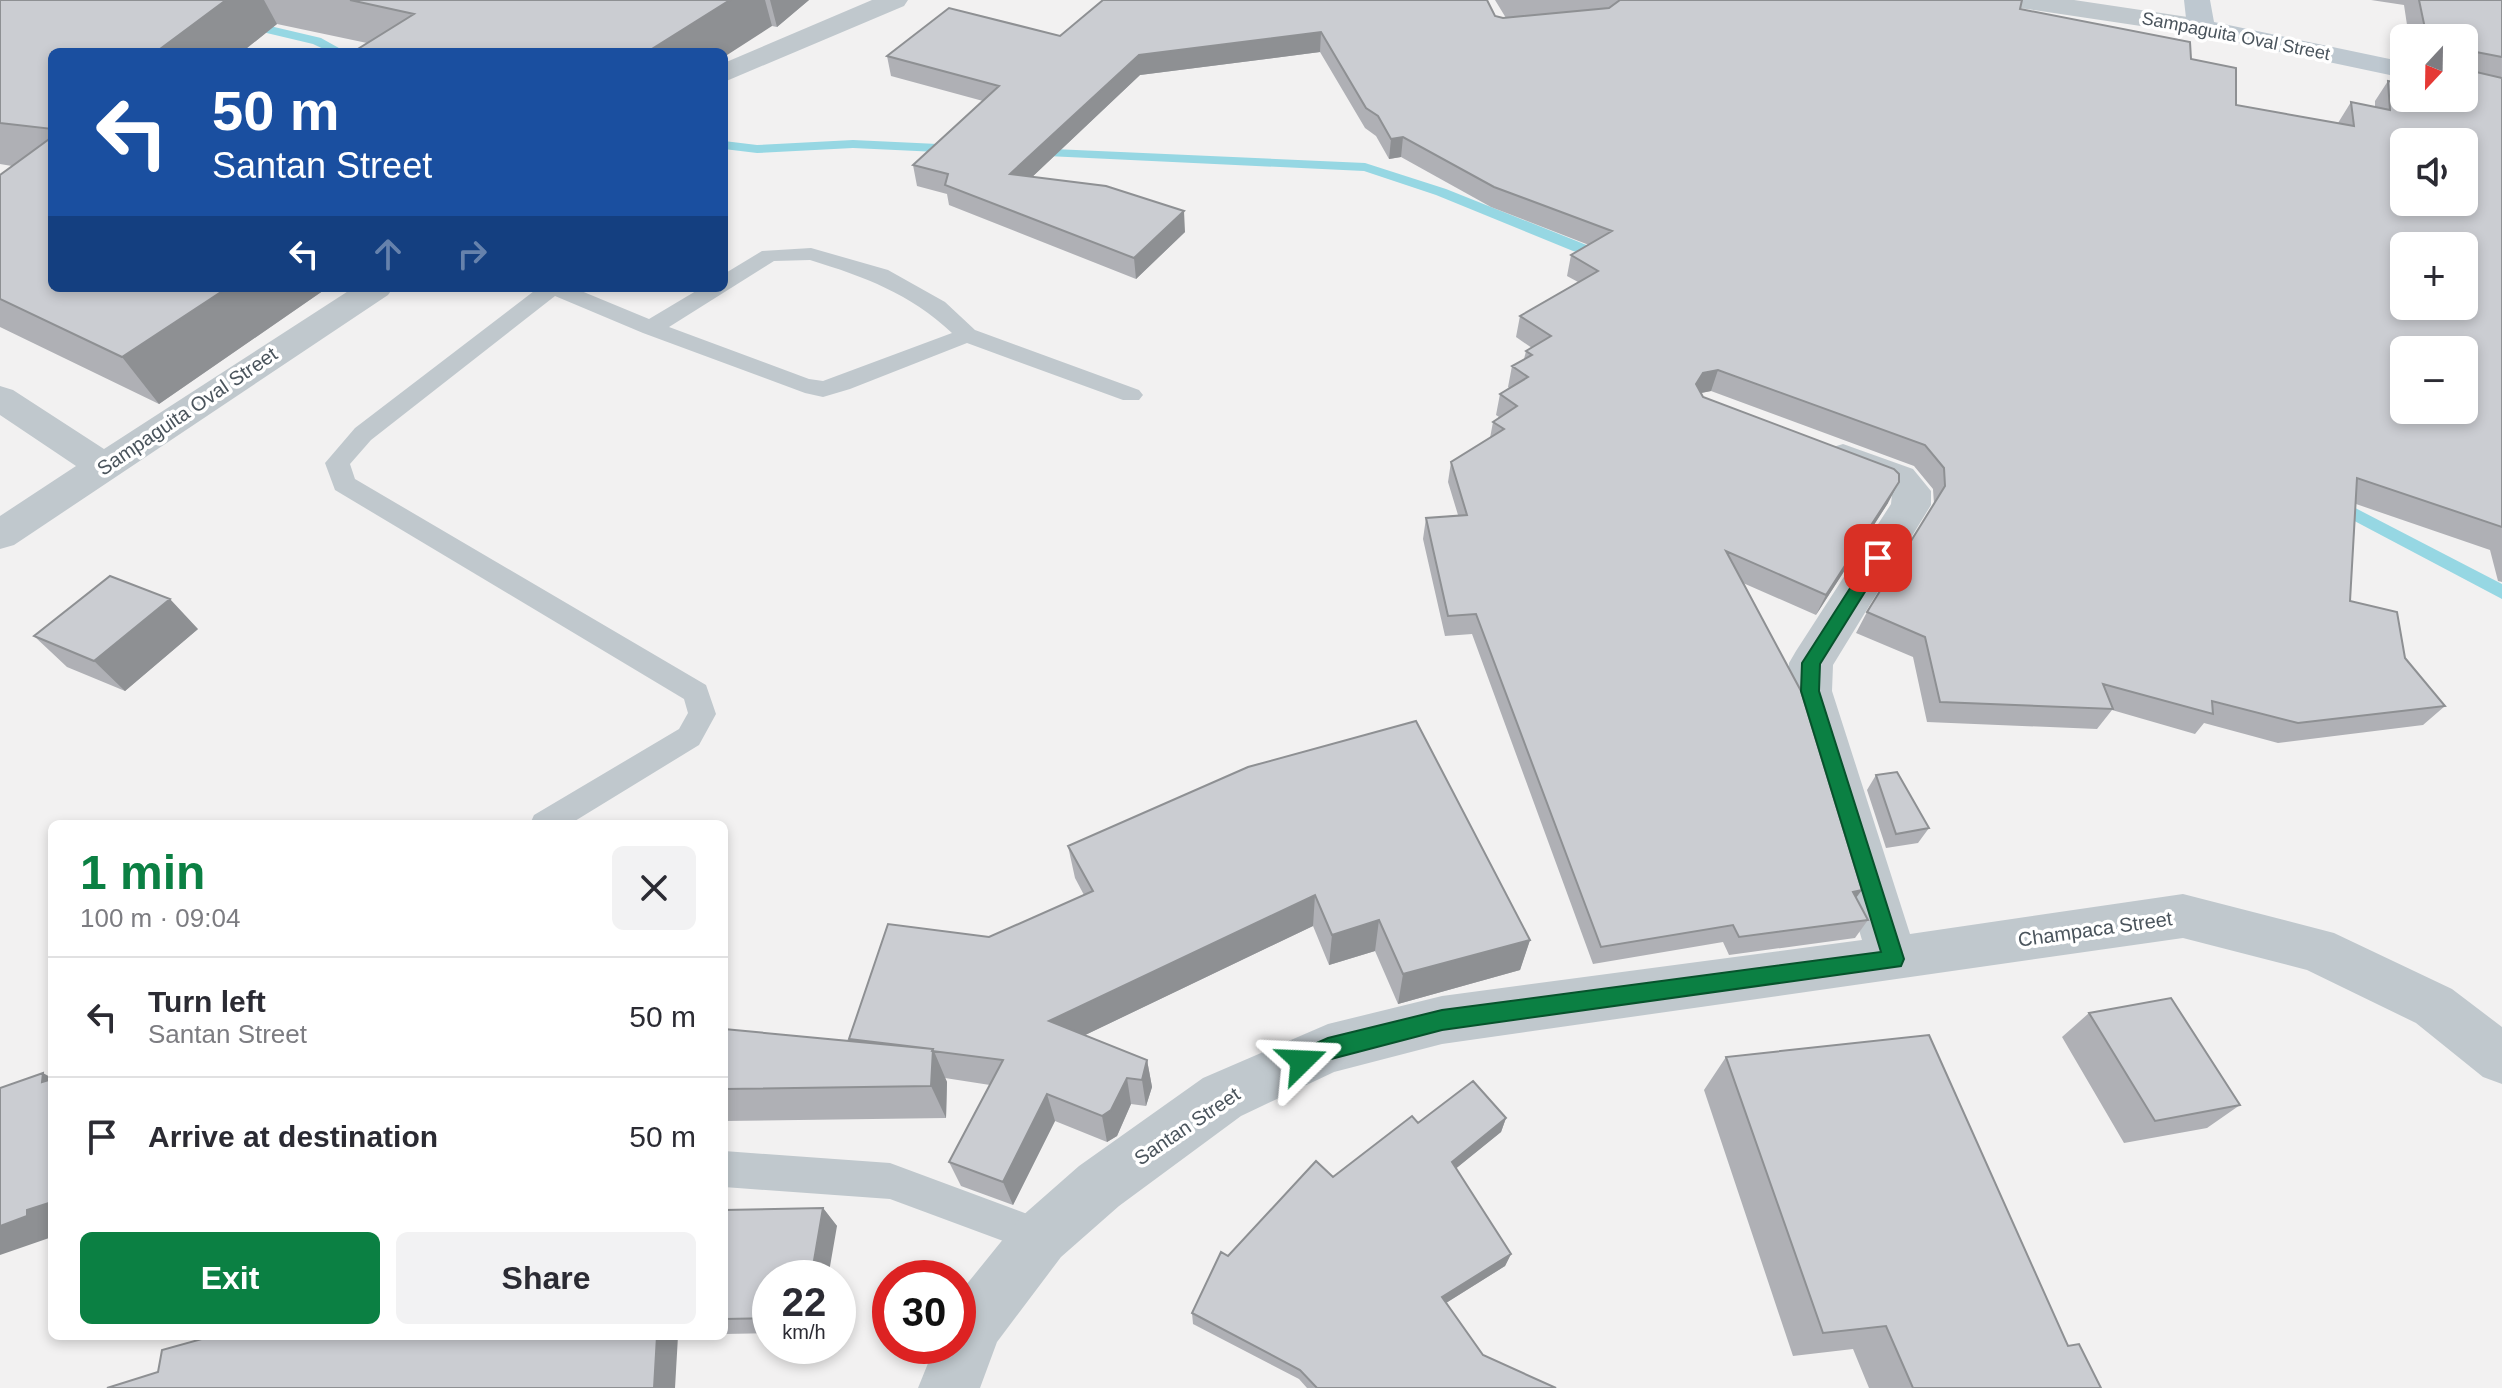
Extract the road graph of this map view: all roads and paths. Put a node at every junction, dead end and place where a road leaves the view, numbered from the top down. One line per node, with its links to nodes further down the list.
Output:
1 (2020, 0): 3 (street, Sampaguita Oval Street)
2 (880, 1): 5 (street)
3 (2199, 14): 4 (main road, Sampaguita Oval Street)
4 (2390, 66)
5 (728, 71)
6 (728, 281): 12 (lane)
7 (370, 292): 16 (street, Sampaguita Oval Street)
8 (549, 292): 18 (lane)
9 (564, 292): 11 (lane)
10 (710, 292): 11 (lane)
11 (651, 328): 12 (lane)
12 (967, 335): 13 (lane)
13 (1131, 395)
14 (0, 398): 16 (street)
15 (1804, 443): 19 (street)
16 (103, 466): 17 (street, Sampaguita Oval Street)
17 (0, 535)
18 (552, 820)
19 (1893, 959): 20 (street, Champaca Street); 22 (street, Santan Street)
20 (2502, 1059)
21 (728, 1169): 22 (lane)
22 (1041, 1237): 23 (street, Santan Street)
23 (949, 1388)

